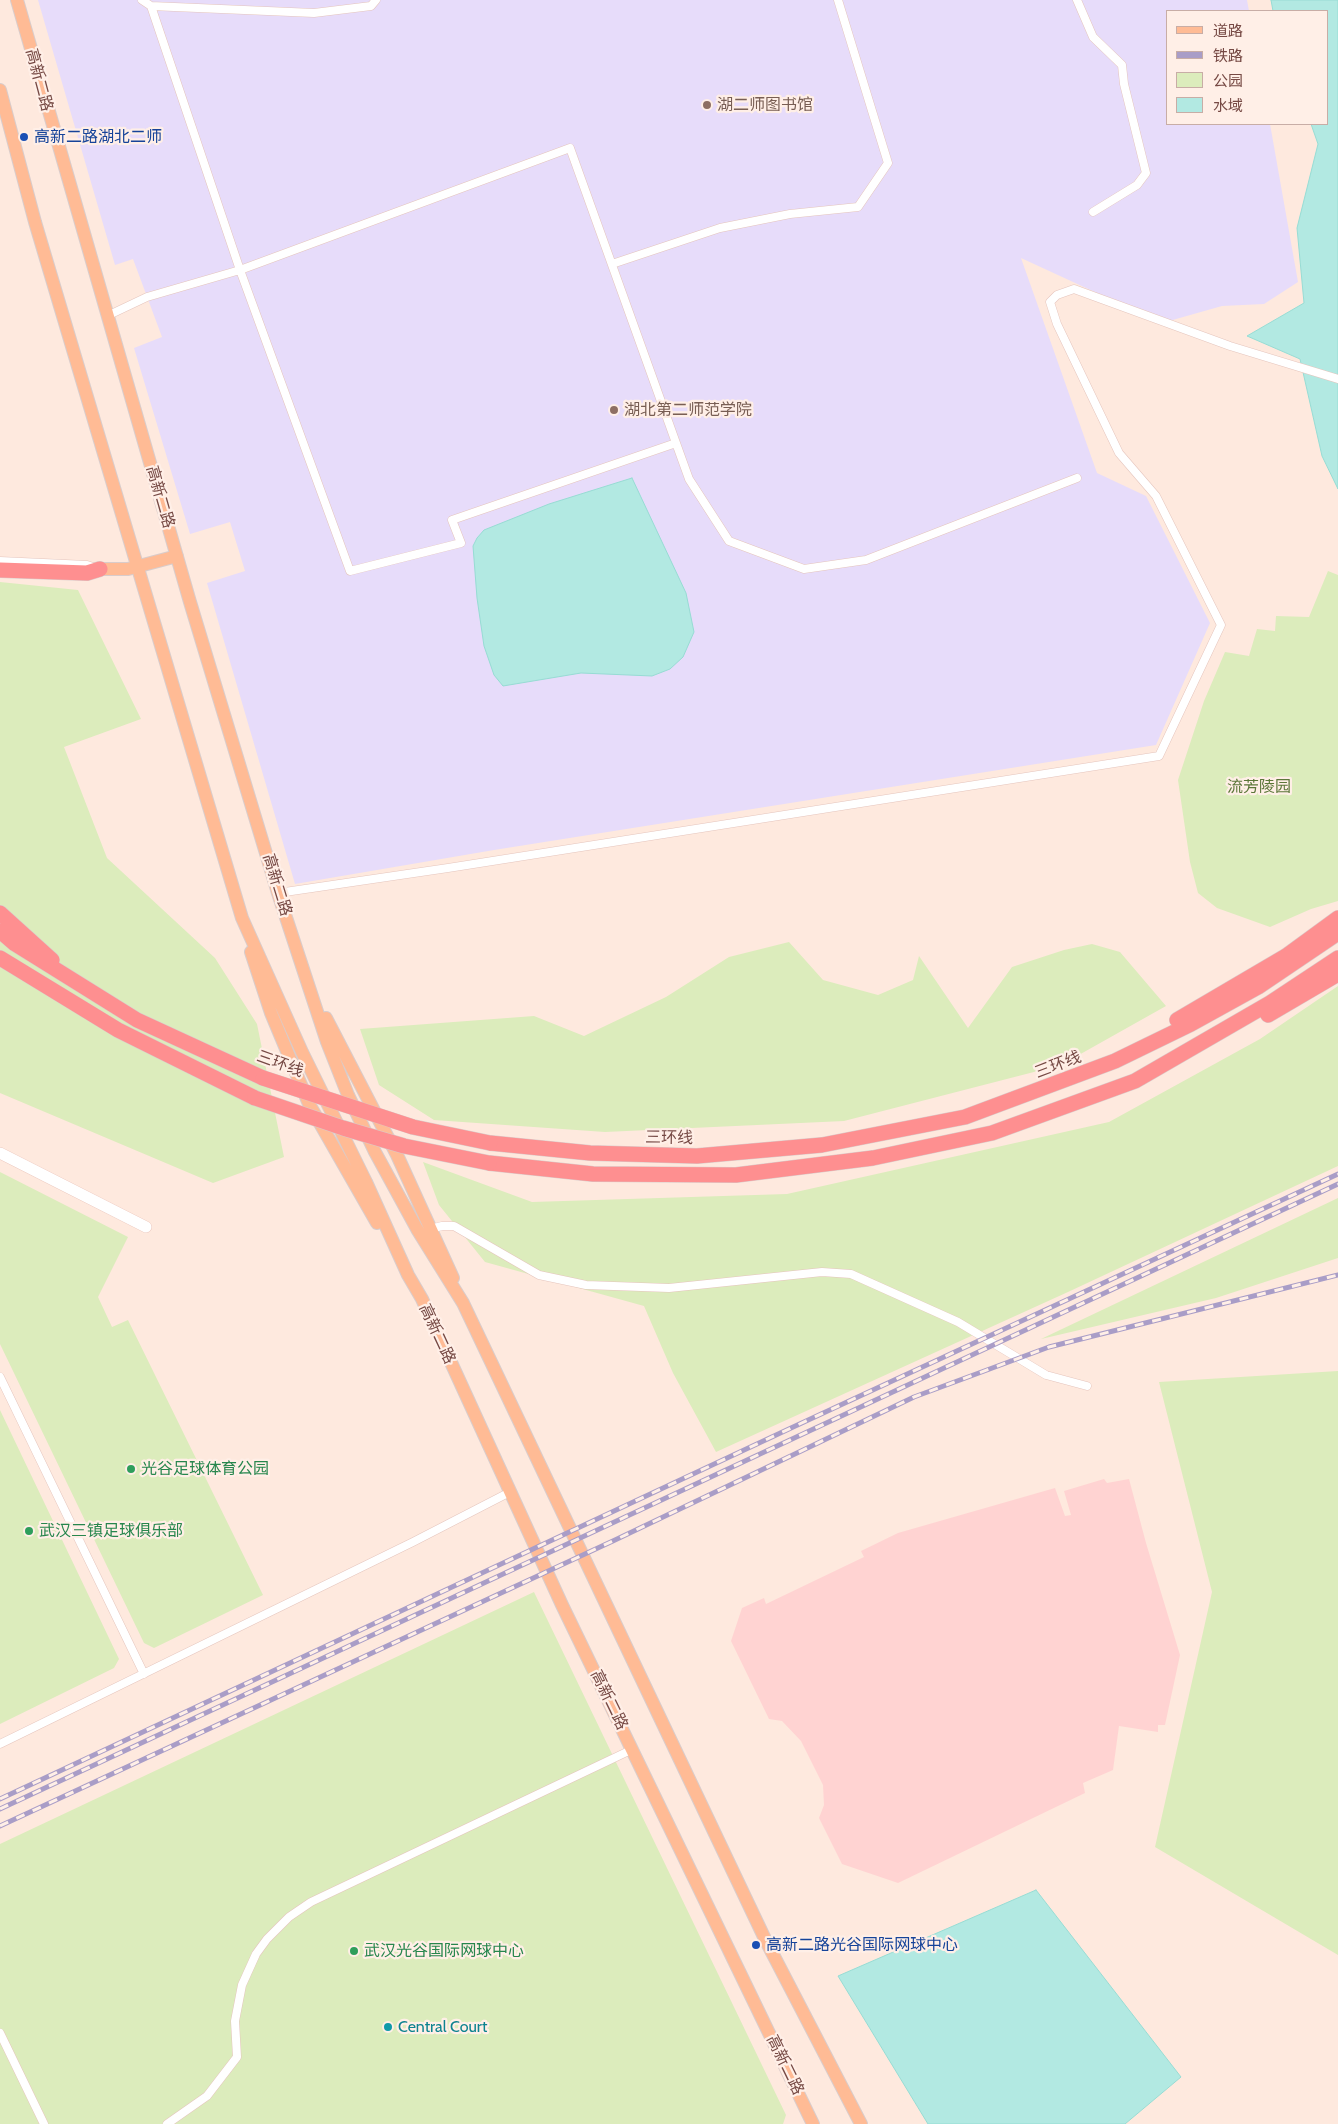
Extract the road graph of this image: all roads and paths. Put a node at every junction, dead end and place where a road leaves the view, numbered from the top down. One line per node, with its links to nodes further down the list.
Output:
1 (17, 0): 11 (main road, 高新二路)
2 (142, 0): 6 (street)
3 (376, 0): 6 (street)
4 (838, 0): 9 (street)
5 (1077, 0): 8 (street)
6 (151, 6): 10 (street)
7 (0, 90): 17 (main road, 高新二路)
8 (1093, 212)
9 (612, 264): 10 (street); 13 (street)
10 (240, 270): 11 (street); 13 (street)
11 (107, 316): 15 (main road, 高新二路)
12 (1338, 380): 20 (street)
13 (676, 443): 14 (street)
14 (1077, 478)
15 (177, 556): 17 (main road); 20 (main road, 高新二路)
16 (0, 561): 18 (street)
17 (137, 567): 18 (main road); 38 (main road, 高新二路)
18 (100, 569): 19 (highway)
19 (0, 570)
20 (278, 893): 29 (main road, 高新二路)
21 (0, 913): 28 (highway)
22 (1338, 918): 31 (highway)
23 (0, 933): 28 (highway, 三环线)
24 (1338, 933): 31 (highway, 三环线)
25 (0, 958): 30 (highway, bridge)
26 (1338, 958): 30 (highway)
27 (1338, 974): 30 (highway)
28 (71, 979): 31 (highway, 三环线, bridge)
29 (312, 993): 34 (main road, 高新二路); 35 (main road, 高新二路)
30 (1197, 1045)
31 (1115, 1061)
32 (0, 1153): 33 (street)
33 (146, 1227)
34 (430, 1229): 35 (main road, 高新二路); 37 (street)
35 (463, 1304): 46 (main road, 高新二路)
36 (0, 1377): 39 (street)
37 (1087, 1386)
38 (510, 1492): 39 (street); 41 (main road, 高新二路)
39 (144, 1674): 40 (street)
40 (0, 1744)
41 (633, 1749): 44 (street); 45 (main road, 高新二路)
42 (0, 2033): 43 (street)
43 (44, 2124)
44 (167, 2124)
45 (813, 2124)
46 (861, 2124)

